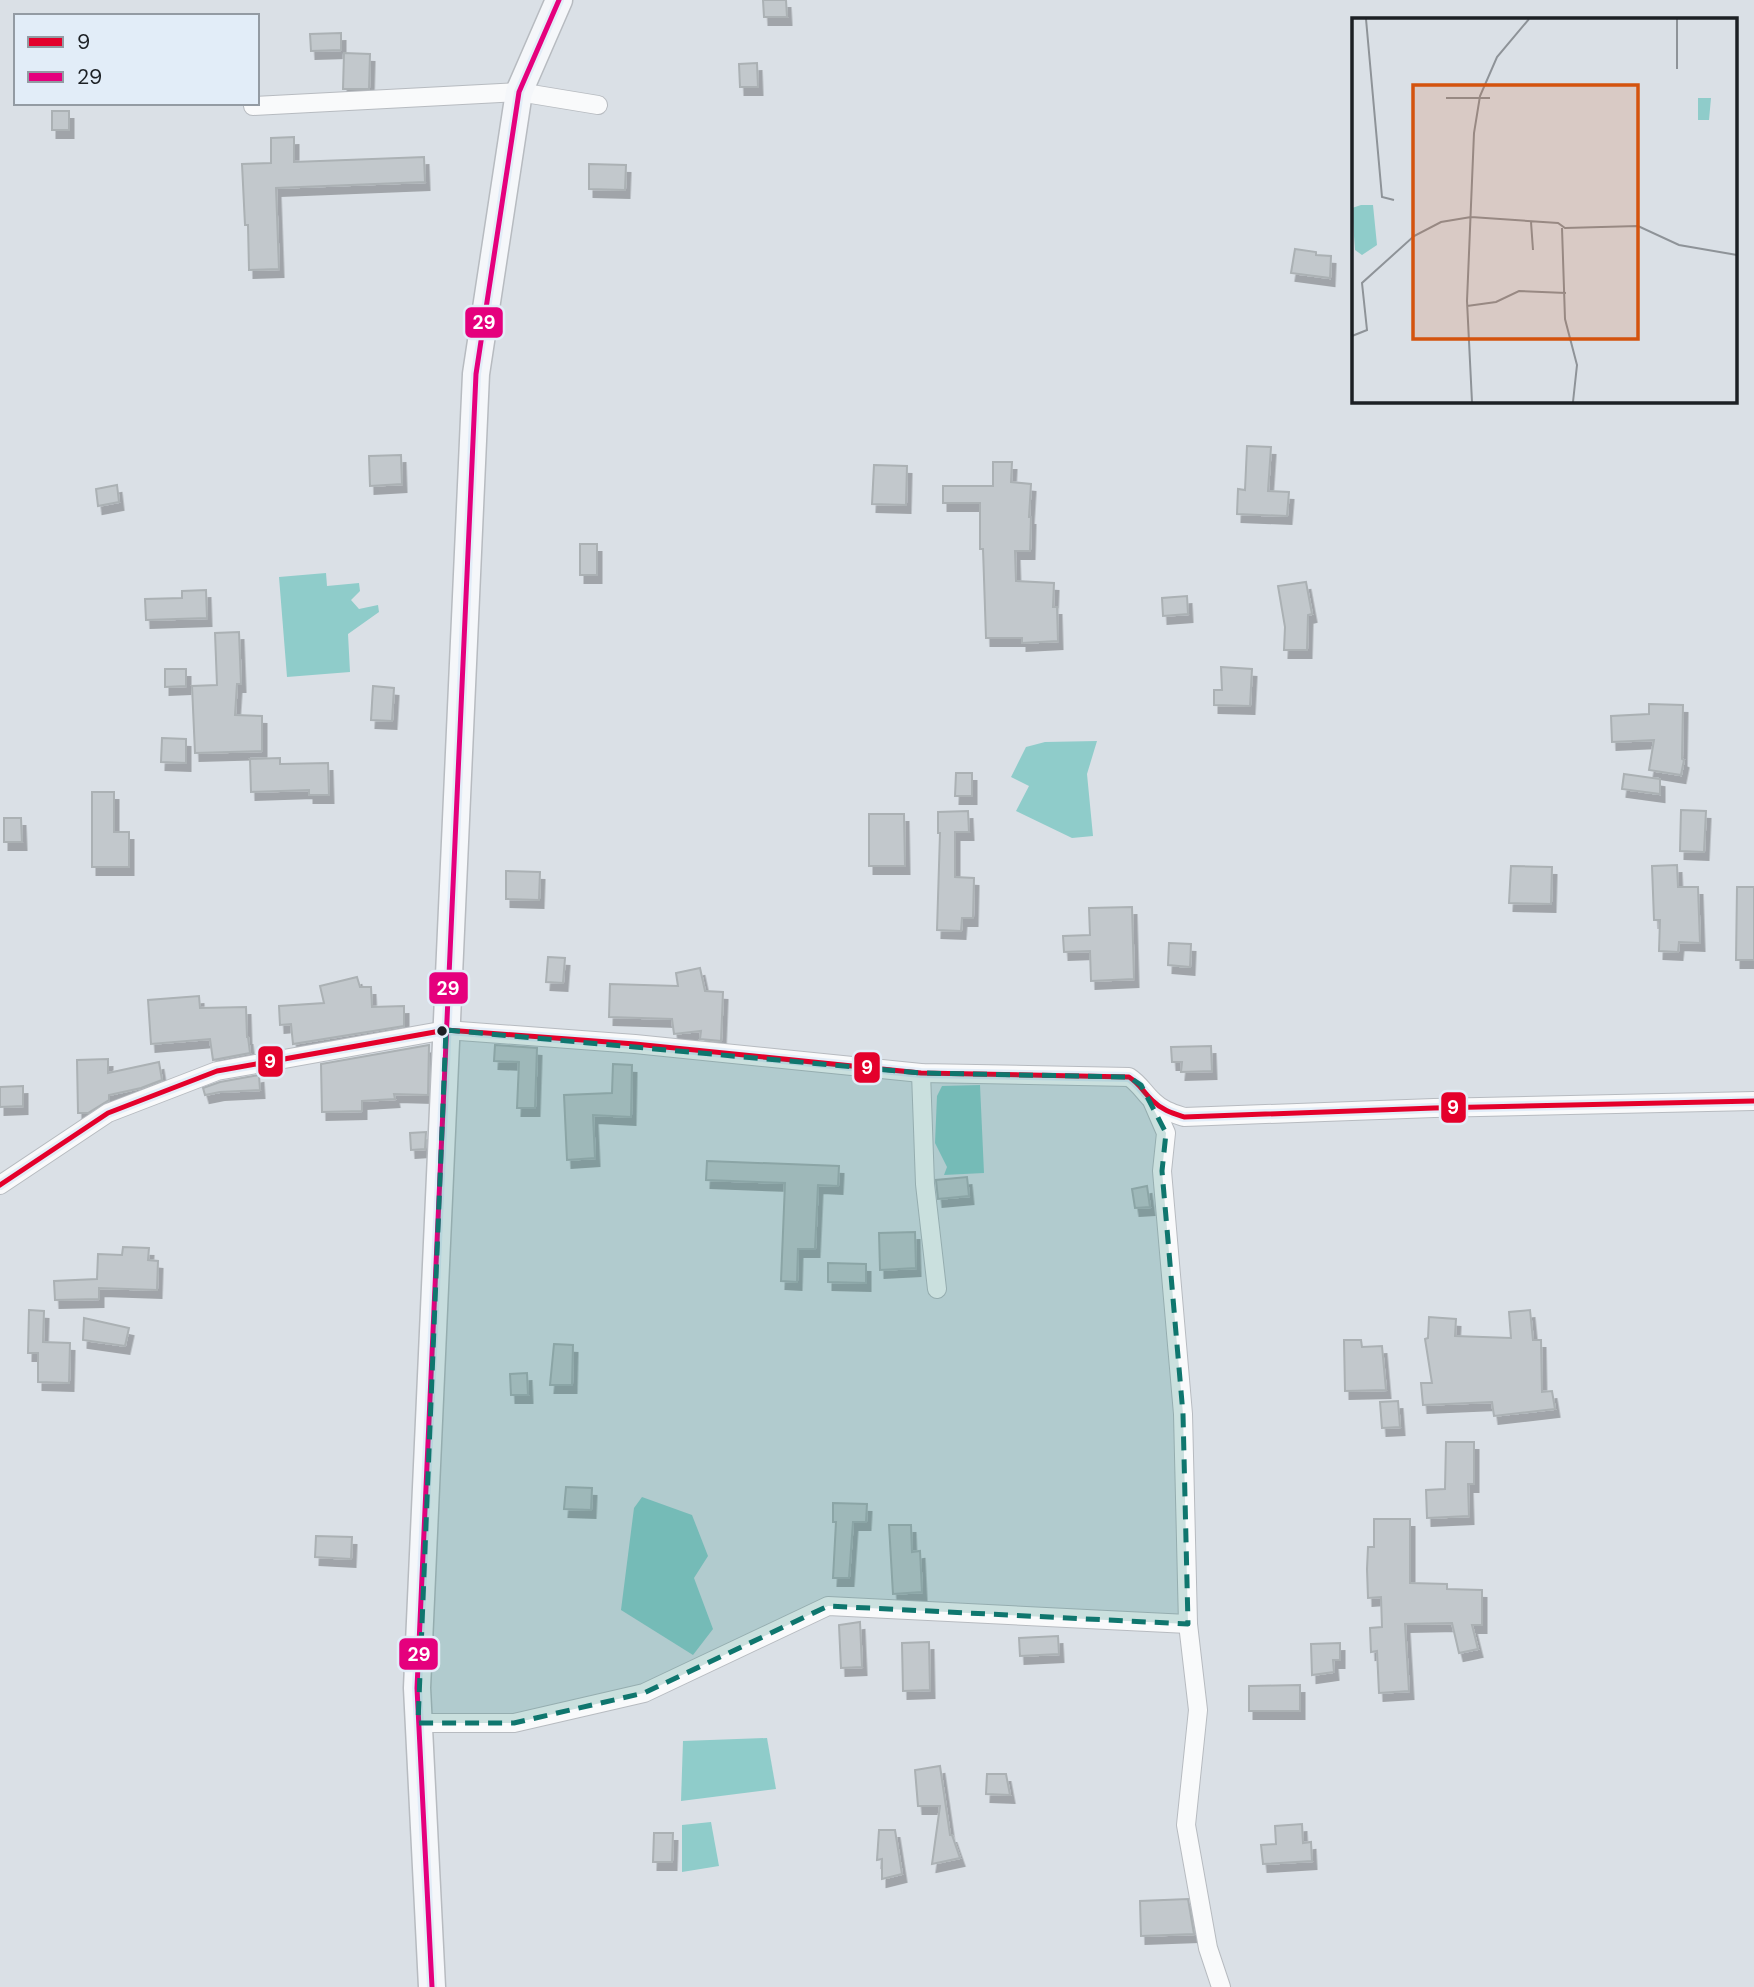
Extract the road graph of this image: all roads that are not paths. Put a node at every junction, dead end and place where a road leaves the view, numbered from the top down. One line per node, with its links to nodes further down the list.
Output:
1 (559, 0): 2 (main road)
2 (519, 92): 3 (street); 4 (street); 5 (main road)
3 (598, 105)
4 (253, 106)
5 (446, 1030): 6 (street); 9 (street); 12 (main road)
6 (921, 1073): 7 (street); 10 (street)
7 (1151, 1100): 8 (street); 11 (street)
8 (1754, 1101)
9 (0, 1185)
10 (937, 1289)
11 (1188, 1624): 12 (street); 14 (street)
12 (418, 1723): 13 (main road)
13 (432, 1987)
14 (1221, 1987)

